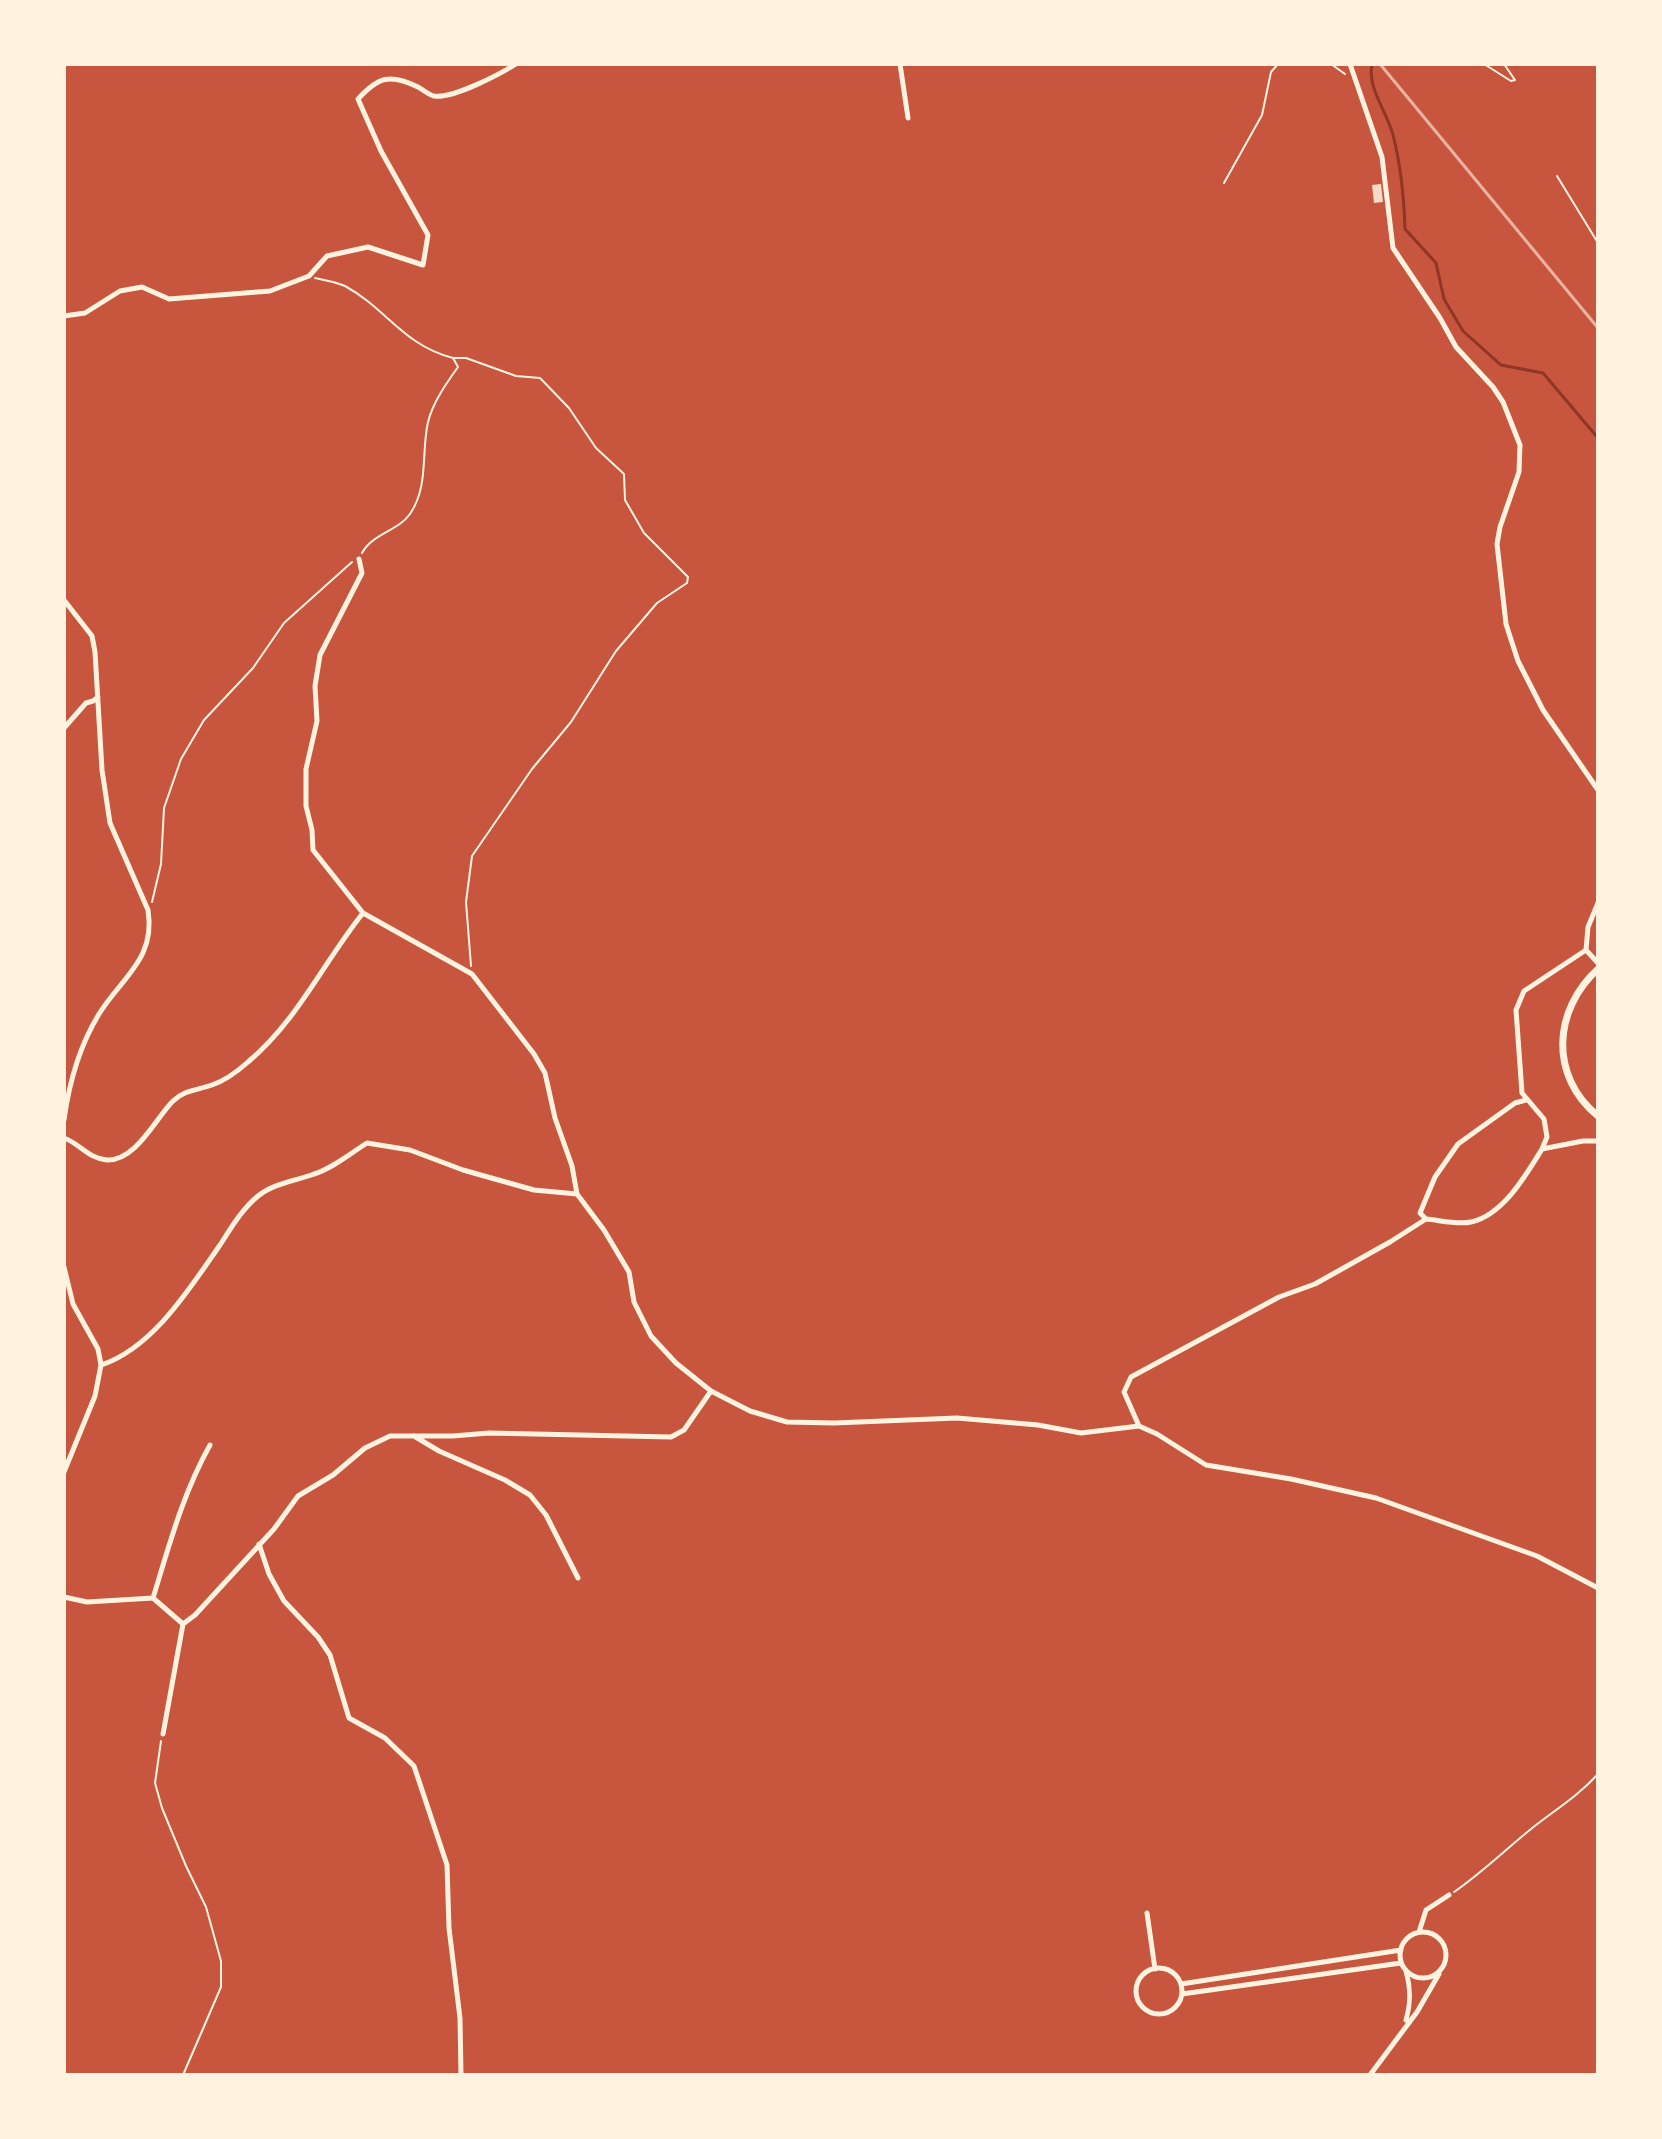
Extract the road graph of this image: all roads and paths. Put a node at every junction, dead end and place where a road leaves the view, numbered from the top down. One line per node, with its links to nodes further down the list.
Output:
1 (516, 64): 13 (street)
2 (900, 64): 9 (street)
3 (1278, 64): 11 (path)
4 (1331, 64): 8 (path)
5 (1350, 64): 8 (street)
6 (1484, 64): 7 (path)
7 (1504, 64)
8 (1357, 80): 20 (street)
9 (908, 118)
10 (1557, 176): 12 (path)
11 (1224, 183)
12 (1598, 243)
13 (309, 276): 14 (street); 15 (path)
14 (64, 316)
15 (453, 358): 16 (path); 27 (path)
16 (359, 559): 22 (path); 23 (street)
17 (64, 600): 18 (street)
18 (98, 696): 19 (street); 22 (street)
19 (64, 728)
20 (1598, 790)
21 (1598, 903): 24 (street)
22 (148, 910): 30 (street)
23 (363, 913): 27 (street); 31 (street)
24 (1586, 950): 25 (street); 28 (street)
25 (1598, 963)
26 (1598, 969): 29 (main road)
27 (472, 974): 34 (street)
28 (1526, 1100): 33 (street); 35 (street)
29 (1598, 1116)
30 (64, 1120)
31 (64, 1138)
32 (1598, 1141): 33 (street)
33 (1542, 1149): 35 (street)
34 (577, 1194): 37 (street); 38 (street)
35 (1426, 1219): 39 (street)
36 (64, 1267): 37 (street)
37 (101, 1365): 42 (street)
38 (711, 1391): 39 (street); 40 (street)
39 (1139, 1426): 45 (street)
40 (412, 1435): 43 (street); 44 (street)
41 (210, 1445): 47 (street)
42 (64, 1472)
43 (259, 1544): 48 (street); 63 (street)
44 (578, 1578)
45 (1598, 1588)
46 (64, 1597): 47 (street)
47 (153, 1598): 48 (street)
48 (183, 1624): 49 (street)
49 (163, 1734): 62 (path)
50 (1598, 1774): 51 (path)
51 (1449, 1895): 53 (street)
52 (1147, 1913): 56 (street)
53 (1419, 1932): 54 (street); 58 (street)
54 (1401, 1950): 55 (street); 59 (street)
55 (1401, 1963): 57 (street); 60 (street)
56 (1155, 1969): 59 (street); 60 (street)
57 (1405, 1970): 58 (street); 61 (street)
58 (1441, 1970): 61 (street)
59 (1181, 1984): 60 (street)
60 (1182, 1994)
61 (1405, 2025): 64 (street)
62 (183, 2075)
63 (461, 2075)
64 (1370, 2075)

